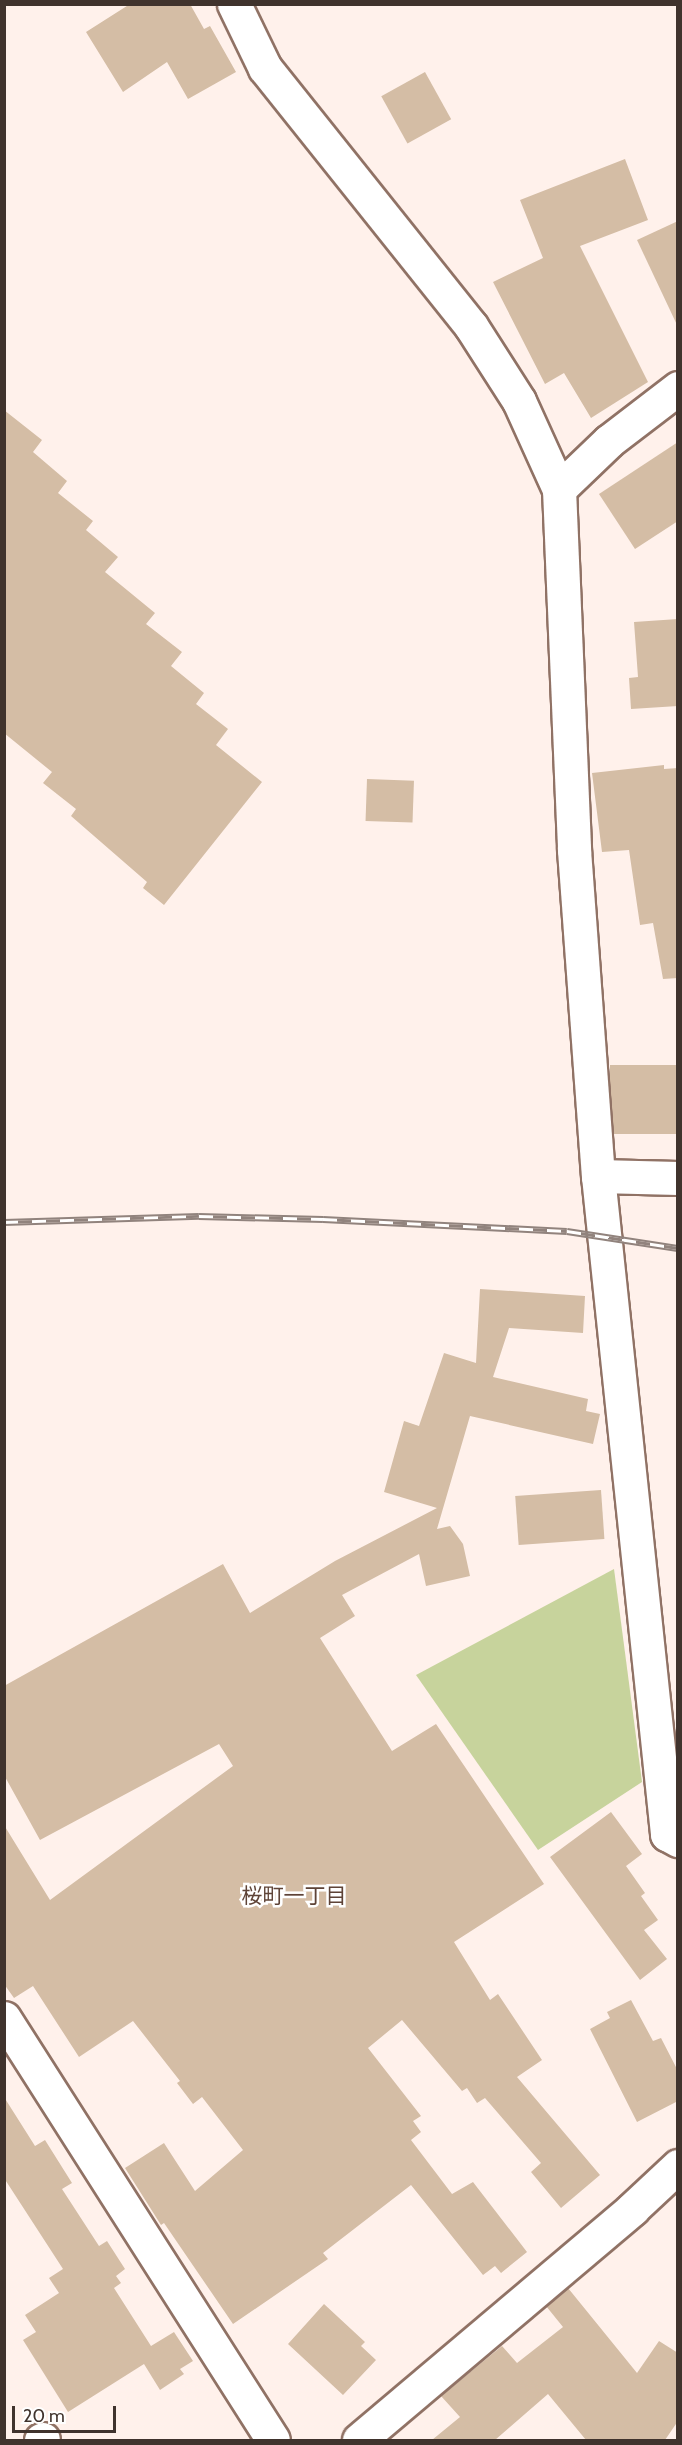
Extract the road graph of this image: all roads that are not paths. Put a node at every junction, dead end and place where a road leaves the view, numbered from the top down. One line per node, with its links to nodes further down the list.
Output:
1 (234, 4): 3 (street)
2 (678, 388): 3 (street)
3 (559, 489): 4 (street)
4 (598, 1176): 5 (street); 6 (street)
5 (678, 1178)
6 (678, 1840)
7 (4, 2019): 9 (street)
8 (678, 2166): 10 (street)
9 (273, 2440)
10 (359, 2440)

